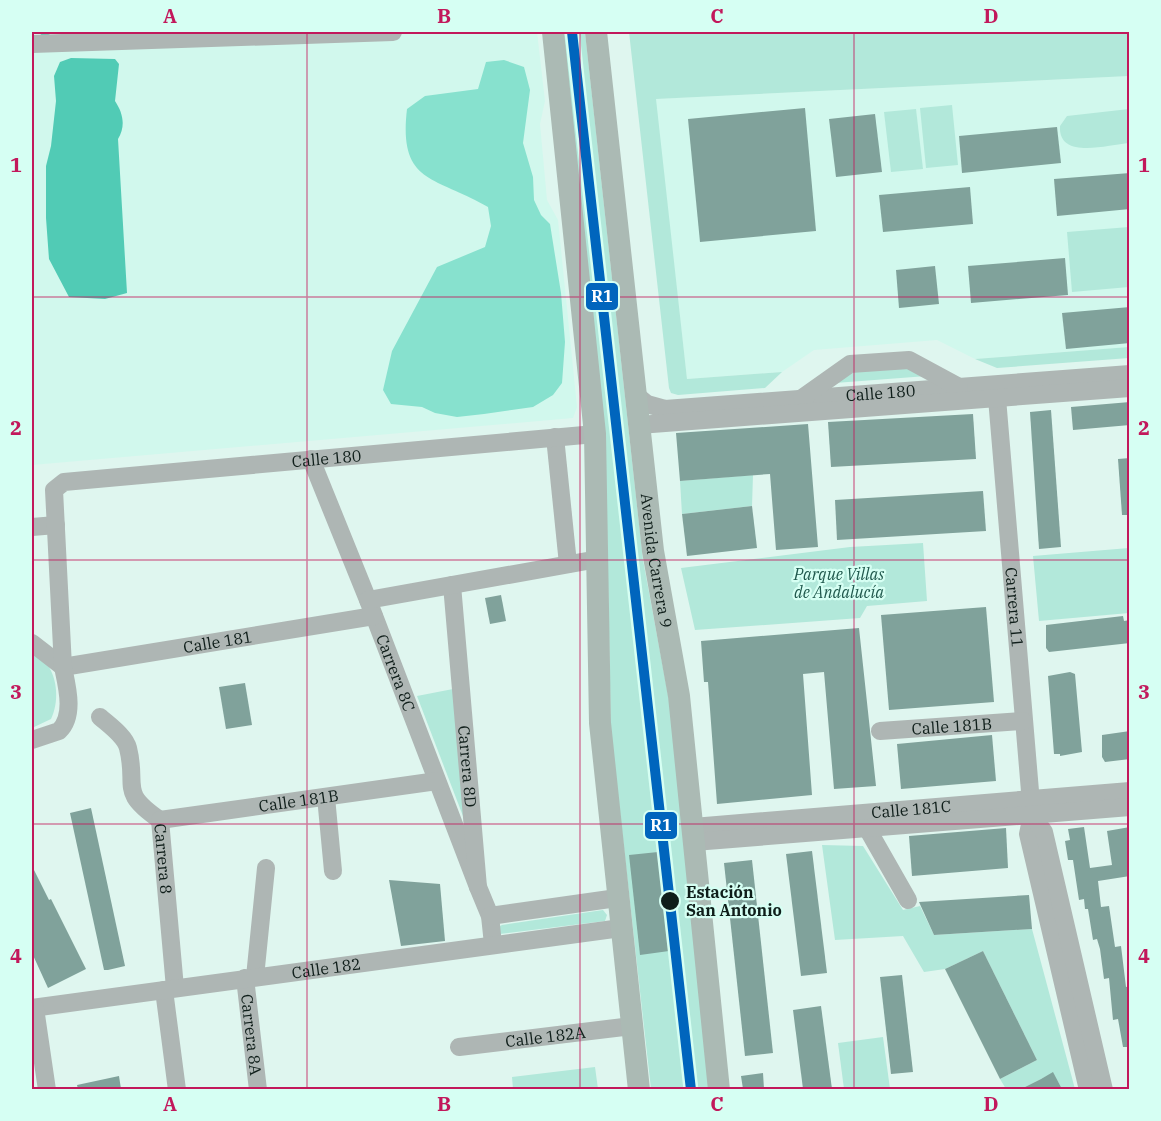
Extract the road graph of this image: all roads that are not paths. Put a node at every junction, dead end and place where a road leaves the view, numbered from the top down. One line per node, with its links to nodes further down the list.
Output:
1 (393, 32): 4 (street)
2 (553, 32): 12 (main road)
3 (596, 32): 8 (main road, Avenida Carrera 9)
4 (32, 44)
5 (1130, 374): 6 (street, Calle 180)
6 (959, 387): 10 (street, Calle 180); 10 (street)
7 (1130, 388): 9 (street, Calle 180)
8 (636, 395): 10 (street, Calle 180); 11 (main road, Avenida Carrera 9)
9 (997, 398): 11 (street, Calle 180); 24 (street, Carrera 11)
10 (801, 399)
11 (639, 425): 34 (main road, Avenida Carrera 9)
12 (595, 434): 13 (street, Calle 180); 17 (main road)
13 (555, 437): 14 (street, Calle 180); 18 (street)
14 (311, 459): 15 (street, Calle 180); 20 (street, Carrera 8C)
15 (56, 525): 16 (street); 22 (street)
16 (32, 527)
17 (598, 559): 18 (street, Calle 181); 38 (main road)
18 (568, 564): 19 (street, Calle 181)
19 (452, 585): 20 (street, Calle 181); 37 (street, Carrera 8D)
20 (371, 608): 22 (street, Calle 181); 27 (street, Carrera 8C)
21 (32, 643): 22 (street)
22 (63, 667): 26 (street)
23 (100, 717): 32 (street, Carrera 8)
24 (1023, 721): 25 (street, Calle 181B); 30 (street, Carrera 11)
25 (880, 731)
26 (32, 740)
27 (437, 782): 29 (street, Calle 181B); 37 (street, Carrera 8C)
28 (1130, 791): 30 (street, Calle 181C)
29 (326, 797): 32 (street, Calle 181B); 36 (street)
30 (1030, 807): 31 (street, Calle 181C); 33 (street, Calle 181C); 53 (street, Carrera 11); 54 (street, Carrera 11)
31 (1130, 807)
32 (160, 819): 44 (street, Carrera 8)
33 (863, 821): 34 (street, Calle 181C); 39 (street)
34 (694, 834): 52 (main road, Avenida Carrera 9)
35 (266, 868): 43 (street, Carrera 8A)
36 (333, 871)
37 (478, 886): 40 (street, Carrera 8D)
38 (617, 898): 40 (street); 41 (main road)
39 (908, 900)
40 (490, 916): 42 (street, Carrera 8D)
41 (621, 928): 42 (street, Calle 182); 46 (main road)
42 (493, 944): 43 (street, Calle 182)
43 (250, 978): 44 (street, Calle 182); 50 (street, Carrera 8A)
44 (169, 989): 45 (street, Calle 182); 49 (street, Carrera 8)
45 (33, 1008): 48 (street)
46 (632, 1026): 47 (street, Calle 182A); 51 (main road)
47 (459, 1047)
48 (47, 1089)
49 (177, 1089)
50 (258, 1089)
51 (639, 1089)
52 (719, 1089)
53 (1088, 1089)
54 (1104, 1089)

